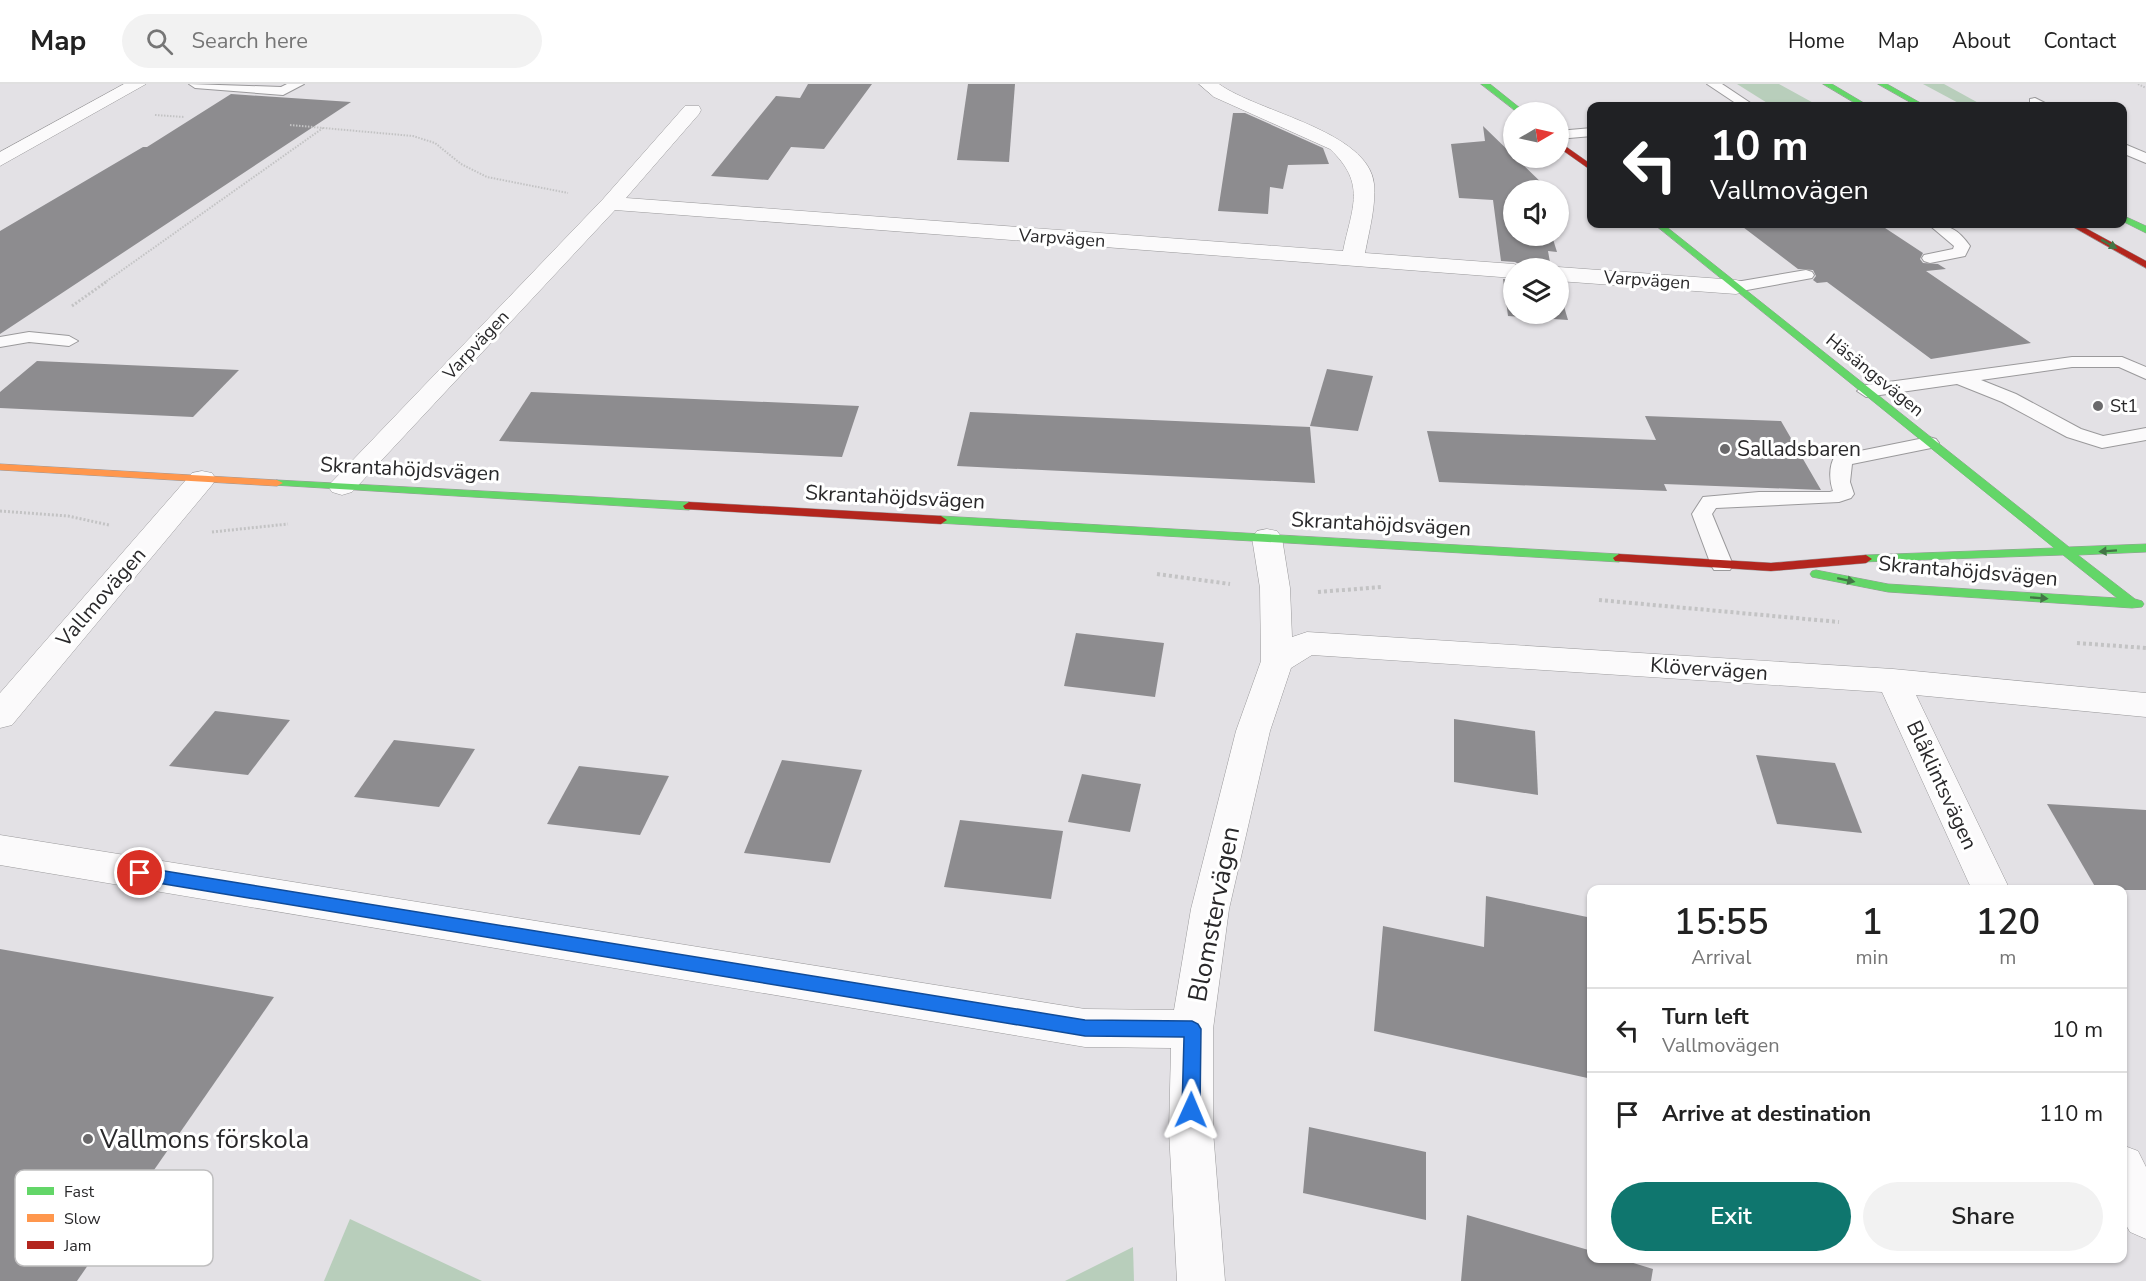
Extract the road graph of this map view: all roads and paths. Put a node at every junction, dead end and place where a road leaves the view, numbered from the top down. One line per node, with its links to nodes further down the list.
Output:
1 (136, 84): 23 (street)
2 (195, 84): 3 (lane)
3 (298, 84)
4 (1208, 84): 32 (street)
5 (1485, 84): 11 (main road)
6 (1713, 84): 12 (lane)
7 (1827, 84): 13 (main road)
8 (1882, 84): 14 (main road)
9 (2138, 84): 10 (path)
10 (2146, 88)
11 (1508, 102)
12 (1742, 102)
13 (1858, 102)
14 (1915, 102)
15 (692, 110): 25 (street, Varpvägen)
16 (324, 128): 38 (path)
17 (1587, 132): 18 (lane)
18 (1569, 134)
19 (413, 136): 25 (path)
20 (2127, 150): 22 (lane)
21 (1569, 152): 24 (main road)
22 (2146, 159)
23 (0, 160)
24 (1587, 166)
25 (610, 203): 32 (street, Varpvägen); 48 (street, Varpvägen)
26 (2127, 221): 30 (main road)
27 (1663, 228): 37 (main road, Häsängsvägen)
28 (1941, 228): 31 (lane)
29 (2079, 228): 33 (main road, one-way to 33)
30 (2146, 231)
31 (1930, 258)
32 (1353, 259): 34 (street, Varpvägen)
33 (2146, 266)
34 (1503, 270)
35 (1569, 275): 37 (street, Varpvägen)
36 (1806, 275): 37 (lane)
37 (1736, 286): 43 (main road, Häsängsvägen)
38 (29, 337): 39 (lane); 40 (lane)
39 (69, 340)
40 (0, 342)
41 (2146, 374): 42 (lane)
42 (1958, 378): 43 (lane); 44 (lane)
43 (1866, 391): 45 (main road, Häsängsvägen)
44 (2146, 434)
45 (1929, 442): 53 (main road, Häsängsvägen); 54 (lane)
46 (0, 467): 47 (main road, Skrantahöjdsvägen)
47 (202, 479): 48 (main road, Skrantahöjdsvägen); 60 (street, Vallmovägen)
48 (342, 486): 51 (main road, Skrantahöjdsvägen)
49 (0, 511): 50 (path)
50 (103, 523)
51 (1268, 538): 54 (main road, Skrantahöjdsvägen); 57 (street)
52 (2146, 548): 53 (main road, Skrantahöjdsvägen, one-way to 53)
53 (2070, 554): 55 (main road, Skrantahöjdsvägen); 56 (main road, Häsängsvägen)
54 (1722, 565): 55 (main road, Skrantahöjdsvägen)
55 (1788, 568): 56 (main road, Skrantahöjdsvägen, one-way to 56)
56 (2139, 604)
57 (1277, 661): 58 (street, Klövervägen); 63 (street, Blomstervägen)
58 (1893, 681): 59 (street, Klövervägen); 62 (street, Blåklintsvägen)
59 (2146, 705)
60 (0, 716)
61 (0, 850): 63 (street)
62 (1989, 885)
63 (1192, 1029): 66 (street, Blomstervägen)
64 (2127, 1177): 65 (street)
65 (2146, 1216)
66 (1202, 1281)

